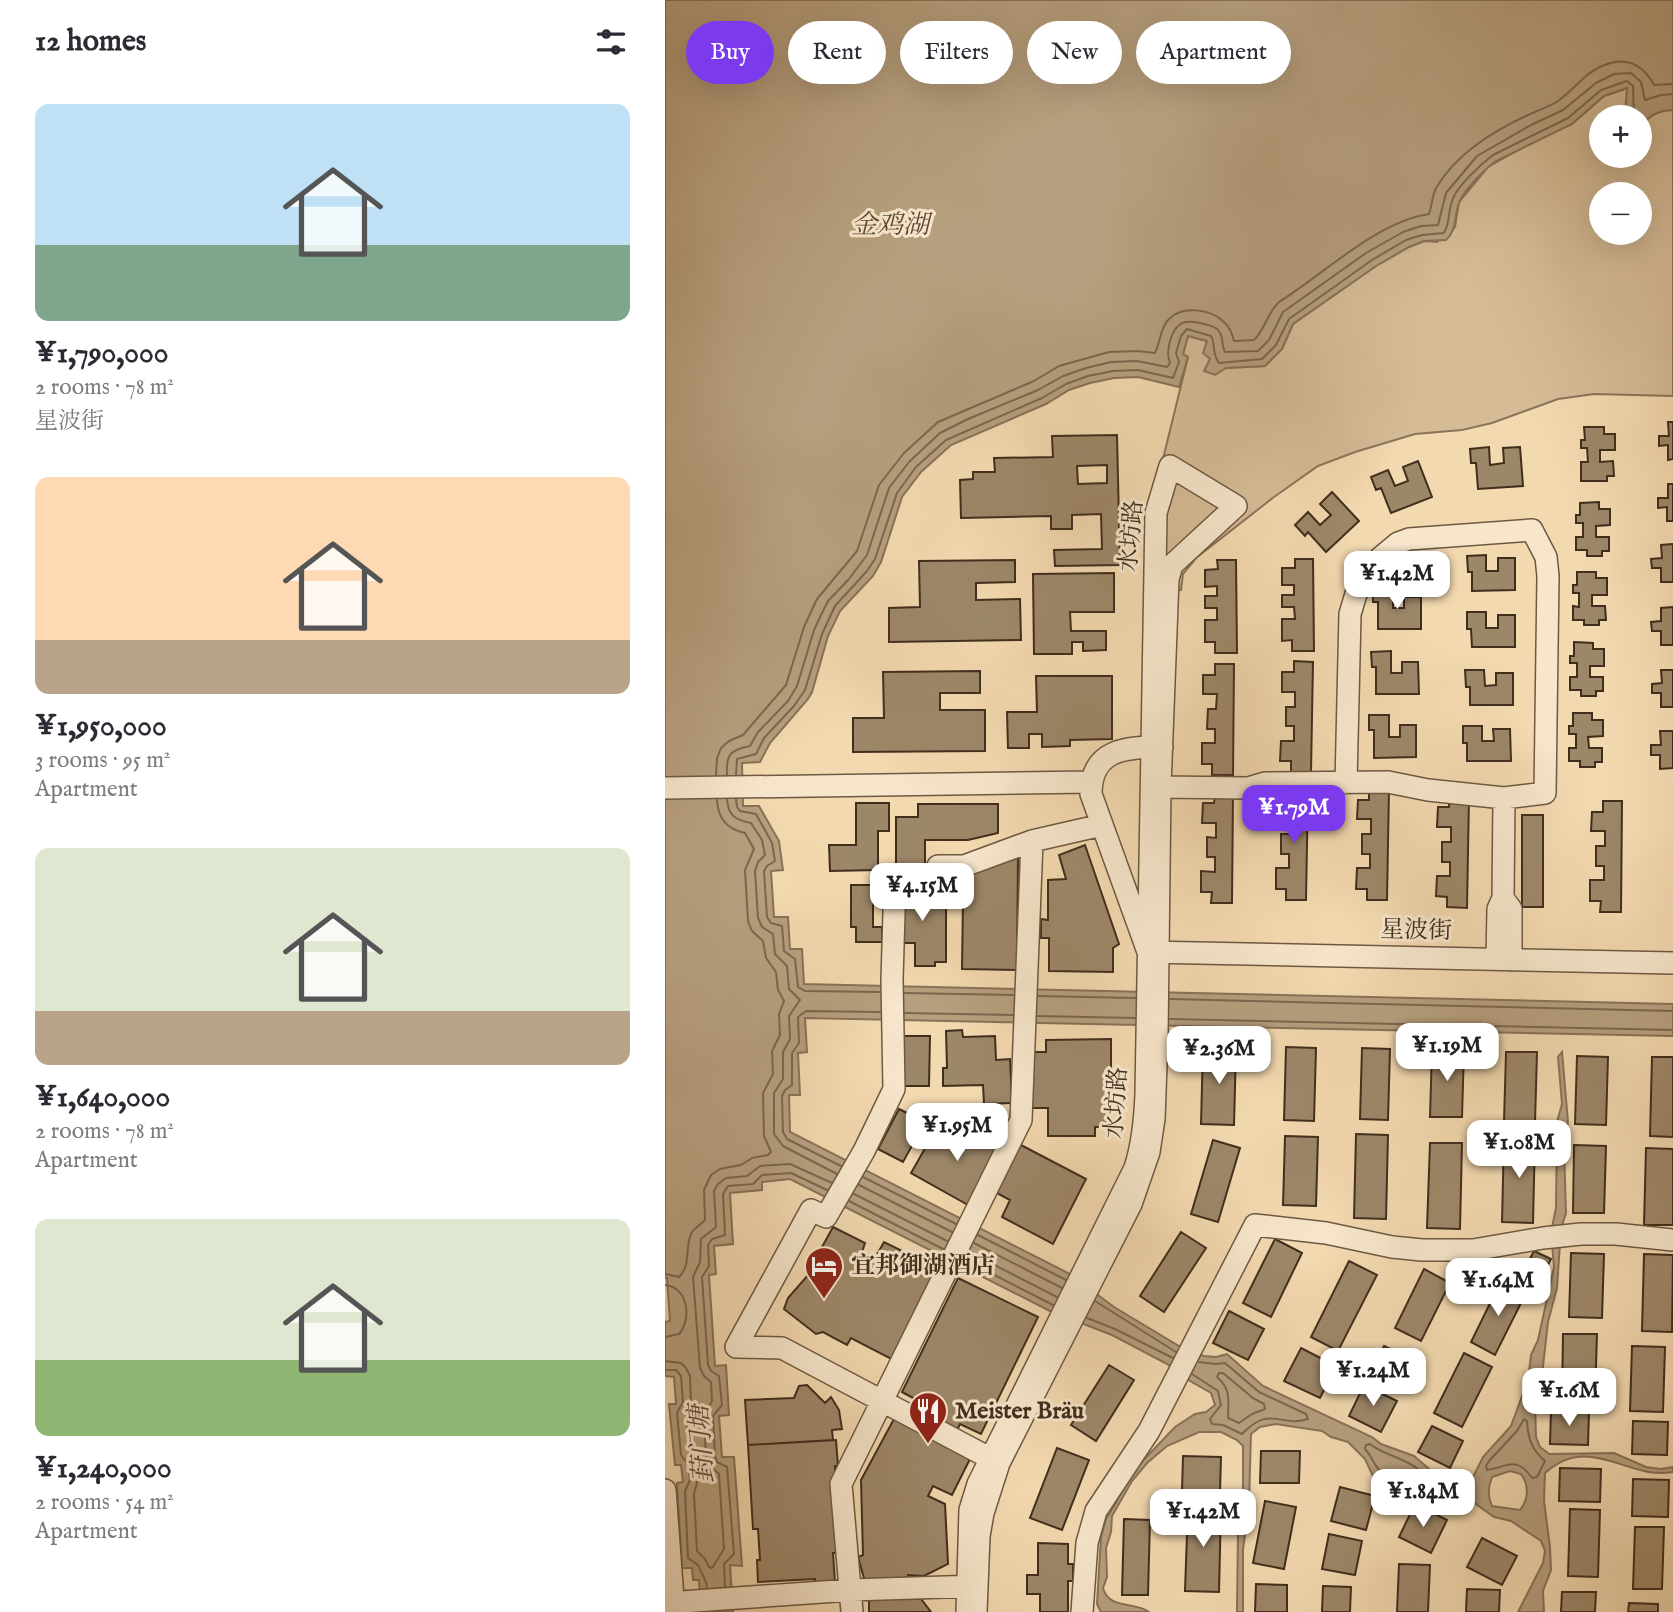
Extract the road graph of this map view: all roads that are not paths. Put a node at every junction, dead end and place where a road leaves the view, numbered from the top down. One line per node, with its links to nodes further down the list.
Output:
1 (1156, 747): 1 (street, 水坊路); 2 (street); 4 (street, 水坊路); 9 (street, 水坊路)
2 (1091, 782): 5 (street); 7 (street)
3 (1346, 783): 4 (street); 6 (street); 6 (street)
4 (1160, 787): 9 (street, 水坊路)
5 (665, 788)
6 (1504, 798): 10 (street)
7 (1102, 825): 8 (street); 9 (street)
8 (1032, 841): 13 (street); 13 (street)
9 (1153, 952): 10 (street, 星波街); 14 (street, 水坊路)
10 (1504, 960): 11 (street, 星波街)
11 (1673, 963)
12 (1673, 1240): 22 (street)
13 (881, 1402): 14 (street); 17 (street)
14 (994, 1461): 16 (street, 水坊路)
15 (665, 1490): 18 (street)
16 (972, 1586): 17 (street); 20 (street, 水坊路); 21 (street, 水坊路)
17 (851, 1590): 18 (street); 19 (street)
18 (675, 1606)
19 (852, 1612)
20 (967, 1612)
21 (976, 1612)
22 (1082, 1612)

